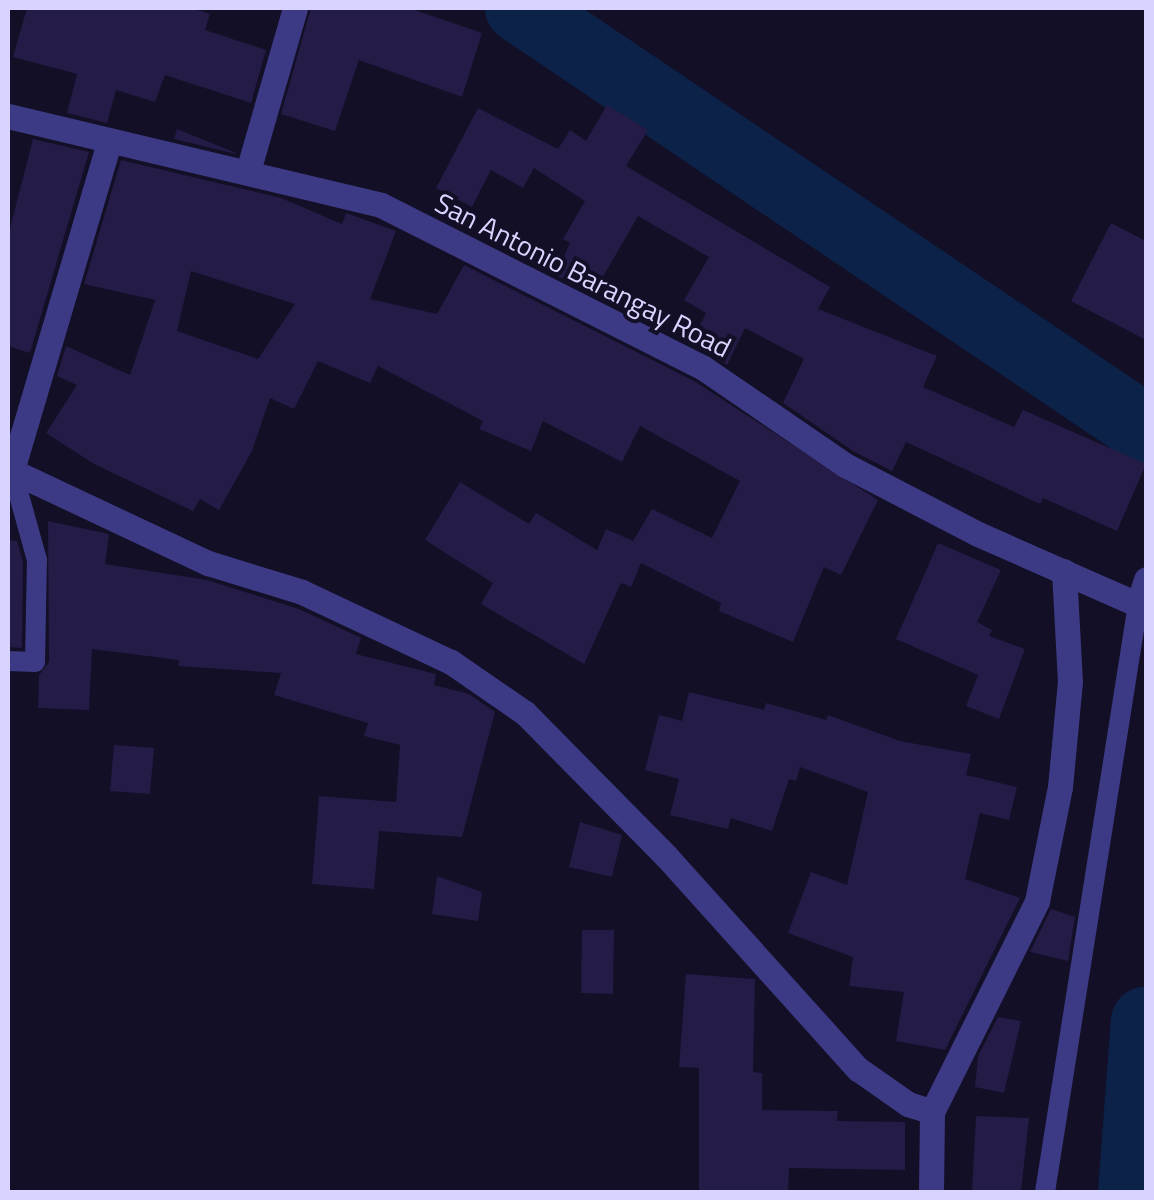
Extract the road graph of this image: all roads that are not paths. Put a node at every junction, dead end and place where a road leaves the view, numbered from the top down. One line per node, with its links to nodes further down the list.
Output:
1 (295, 8): 4 (street)
2 (8, 116): 3 (street, San Antonio Barangay Road)
3 (110, 140): 4 (street, San Antonio Barangay Road); 5 (street)
4 (248, 171): 6 (street, San Antonio Barangay Road)
5 (10, 470): 9 (lane); 10 (street)
6 (1064, 571): 8 (street, San Antonio Barangay Road); 10 (street)
7 (1146, 579): 8 (street)
8 (1142, 606): 12 (lane)
9 (8, 661)
10 (932, 1112): 11 (street)
11 (931, 1192)
12 (1045, 1192)

